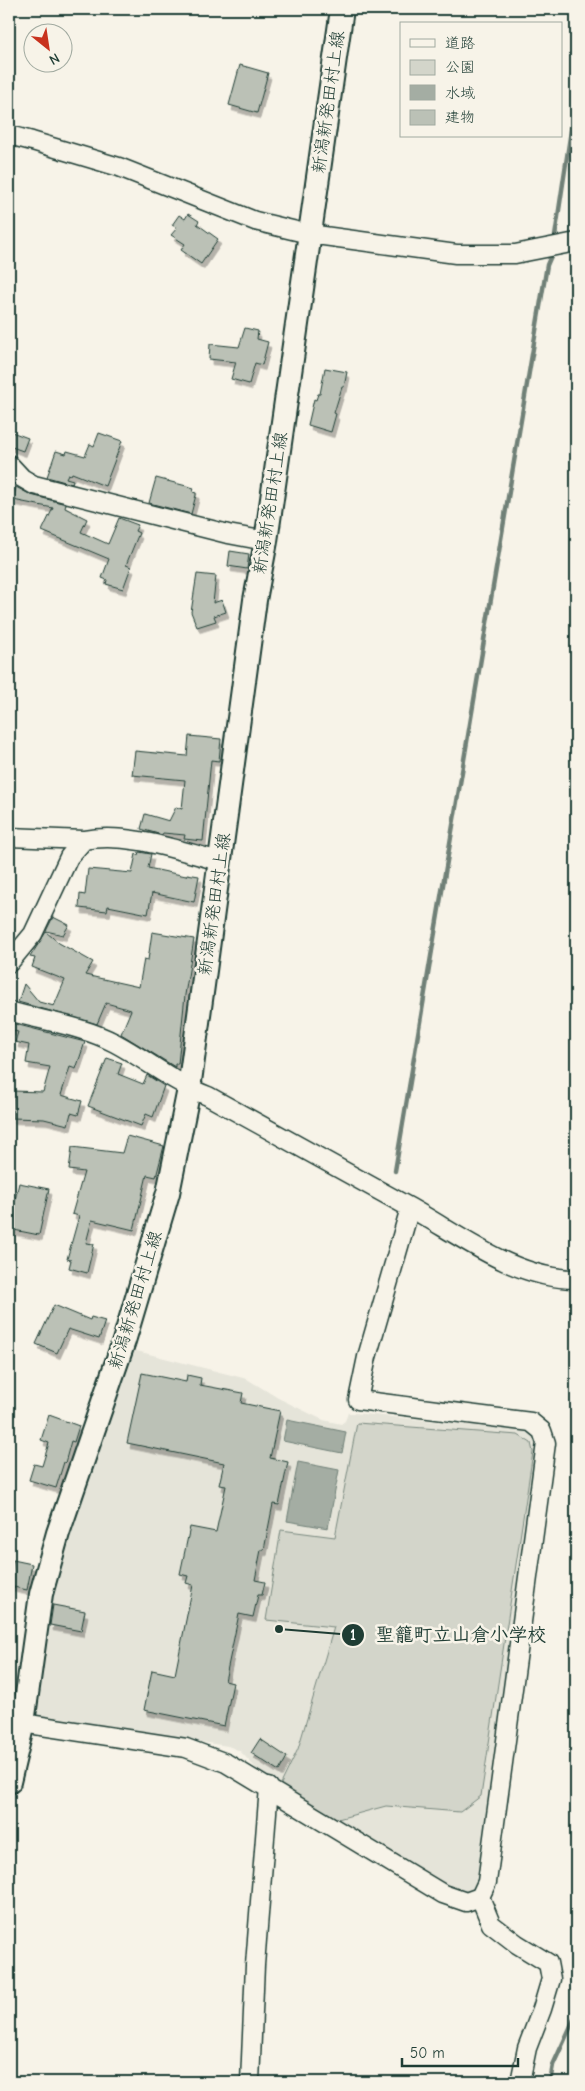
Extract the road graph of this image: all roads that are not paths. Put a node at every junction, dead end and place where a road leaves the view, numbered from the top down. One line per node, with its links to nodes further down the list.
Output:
1 (342, 9): 3 (main road, 新潟新発田村上線)
2 (9, 136): 3 (street)
3 (309, 234): 4 (street); 6 (main road, 新潟新発田村上線)
4 (576, 242)
5 (9, 464): 6 (street)
6 (266, 541): 9 (main road, 新潟新発田村上線)
7 (9, 837): 8 (street)
8 (84, 840): 9 (street); 10 (street)
9 (220, 861): 12 (main road, 新潟新発田村上線)
10 (9, 963)
11 (9, 1011): 12 (street)
12 (189, 1089): 13 (street); 15 (main road, 新潟新発田村上線)
13 (410, 1208): 14 (street); 18 (street)
14 (576, 1279)
15 (16, 1722): 16 (main road, 新潟新発田村上線); 17 (street)
16 (9, 1782)
17 (269, 1787): 18 (street); 19 (street)
18 (480, 1896): 20 (street)
19 (250, 2082)
20 (520, 2082)

